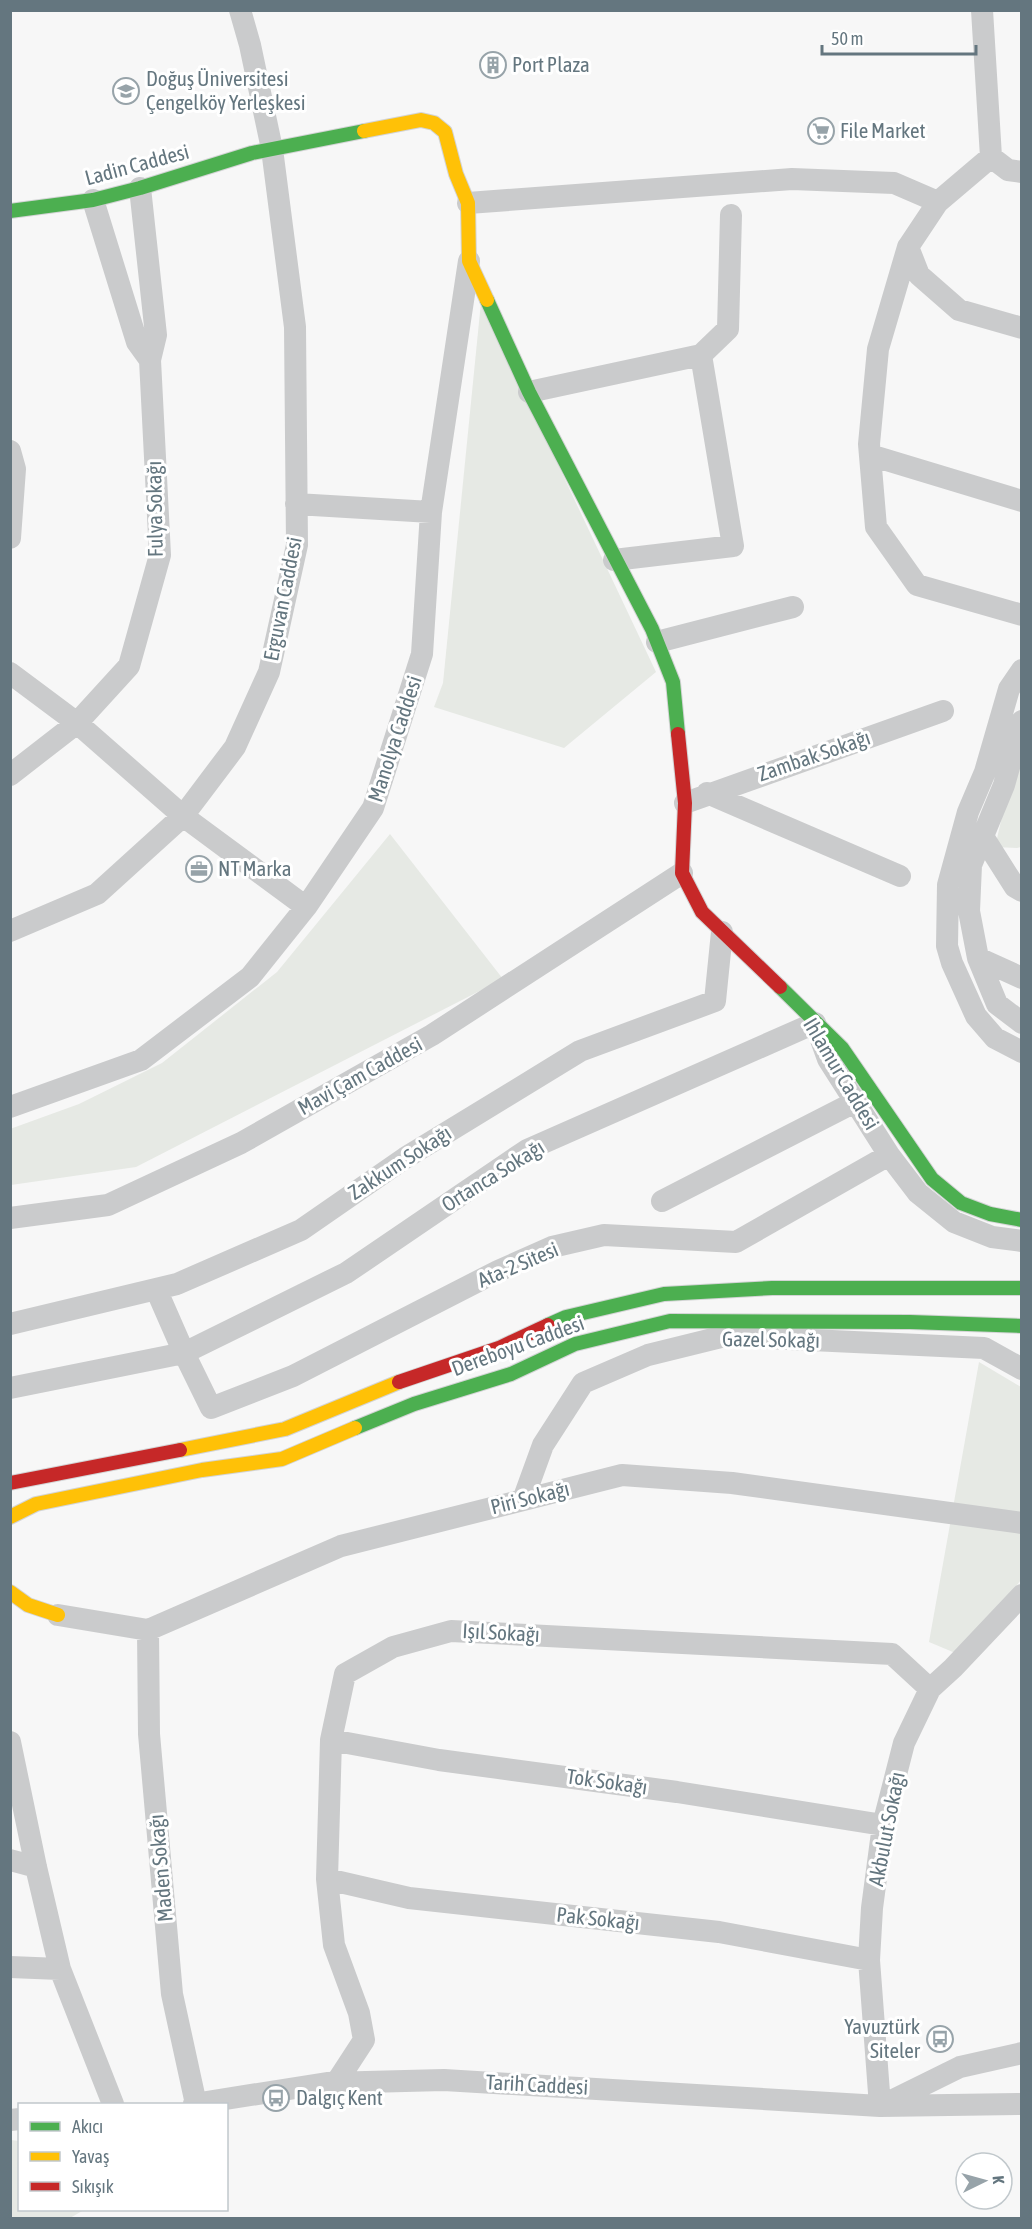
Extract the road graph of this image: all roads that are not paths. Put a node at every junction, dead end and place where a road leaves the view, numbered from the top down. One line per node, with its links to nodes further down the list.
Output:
1 (240, 10): 3 (street, Erguvan Caddesi)
2 (982, 10): 4 (street)
3 (272, 149): 6 (main road, Ladin Caddesi); 9 (main road, Ladin Caddesi); 21 (street, Erguvan Caddesi)
4 (991, 157): 5 (street); 8 (street)
5 (1022, 172)
6 (140, 188): 7 (main road, Ladin Caddesi); 16 (street, Fulya Sokağı)
7 (93, 200): 10 (main road, Ladin Caddesi); 16 (street)
8 (938, 202): 9 (street); 12 (street)
9 (468, 203): 13 (main road)
10 (10, 211)
11 (731, 215): 15 (street)
12 (908, 247): 14 (street); 19 (street)
13 (469, 261): 17 (main road); 22 (street, Manolya Caddesi)
14 (1022, 328)
15 (701, 355): 17 (street); 24 (street)
16 (150, 360): 32 (street, Fulya Sokağı)
17 (529, 392): 24 (main road)
18 (10, 451): 23 (street)
19 (870, 455): 20 (street); 26 (street)
20 (1022, 501)
21 (296, 504): 22 (street); 36 (street, Erguvan Caddesi)
22 (431, 512): 41 (street, Manolya Caddesi)
23 (10, 538)
24 (615, 560): 27 (main road)
25 (794, 607): 27 (street)
26 (1022, 615)
27 (657, 642): 35 (main road)
28 (1022, 670): 48 (street)
29 (10, 672): 32 (street)
30 (943, 711): 34 (street, Zambak Sokağı)
31 (1022, 721): 37 (street)
32 (76, 723): 33 (street, Fulya Sokağı); 36 (street)
33 (10, 776)
34 (707, 794): 35 (street, Zambak Sokağı); 39 (street)
35 (685, 803): 38 (main road)
36 (183, 816): 41 (street); 42 (street, Erguvan Caddesi)
37 (982, 835): 40 (street); 44 (street)
38 (682, 873): 43 (main road, Ihlamur Caddesi); 53 (street, Mavi Çam Caddesi)
39 (900, 876)
40 (1022, 891)
41 (306, 907): 50 (street, Manolya Caddesi)
42 (10, 931)
43 (722, 932): 46 (main road, Ihlamur Caddesi); 57 (street, Zakkum Sokağı)
44 (978, 958): 45 (street); 47 (street)
45 (1022, 978)
46 (815, 1023): 49 (street, Ihlamur Caddesi); 54 (main road); 60 (street, Ortanca Sokağı)
47 (1022, 1023)
48 (1022, 1052)
49 (855, 1102): 51 (street, Ihlamur Caddesi); 52 (street)
50 (10, 1107)
51 (890, 1155): 55 (street, Ihlamur Caddesi); 60 (street, Ata-2 Sitesi)
52 (662, 1202)
53 (10, 1218)
54 (1022, 1220)
55 (1022, 1241)
56 (1022, 1288): 63 (main road, Dereboyu Caddesi)
57 (156, 1289): 58 (street, Zakkum Sokağı); 60 (street, Ata-2 Sitesi)
58 (10, 1324)
59 (1022, 1326): 65 (main road, Dereboyu Caddesi)
60 (184, 1353): 62 (street)
61 (1022, 1369): 64 (street, Gazel Sokağı)
62 (10, 1388)
63 (10, 1483)
64 (523, 1500): 66 (street, Piri Sokağı); 71 (street, Piri Sokağı)
65 (10, 1517)
66 (1022, 1523)
67 (10, 1592): 70 (main road)
68 (1021, 1595): 72 (street, Akbulut Sokağı)
69 (22, 1615): 70 (main road)
70 (58, 1615): 71 (street)
71 (148, 1630): 85 (street, Maden Sokağı)
72 (930, 1689): 74 (street, Işıl Sokağı); 75 (street, Akbulut Sokağı)
73 (11, 1739): 77 (street)
74 (331, 1740): 75 (street, Tok Sokağı); 78 (street, Işıl Sokağı)
75 (883, 1825): 79 (street, Akbulut Sokağı)
76 (10, 1860): 77 (street)
77 (36, 1867): 81 (street)
78 (327, 1880): 79 (street, Pak Sokağı); 83 (street, Işıl Sokağı)
79 (869, 1960): 88 (street, Akbulut Sokağı)
80 (10, 1967): 81 (street)
81 (60, 1969): 84 (street)
82 (1022, 2053): 88 (street, Tarih Caddesi)
83 (336, 2082): 86 (street, Tarih Caddesi); 88 (street, Tarih Caddesi)
84 (113, 2103)
85 (195, 2103)
86 (201, 2103)
87 (1022, 2104): 88 (street, Tarih Caddesi)
88 (880, 2106)

